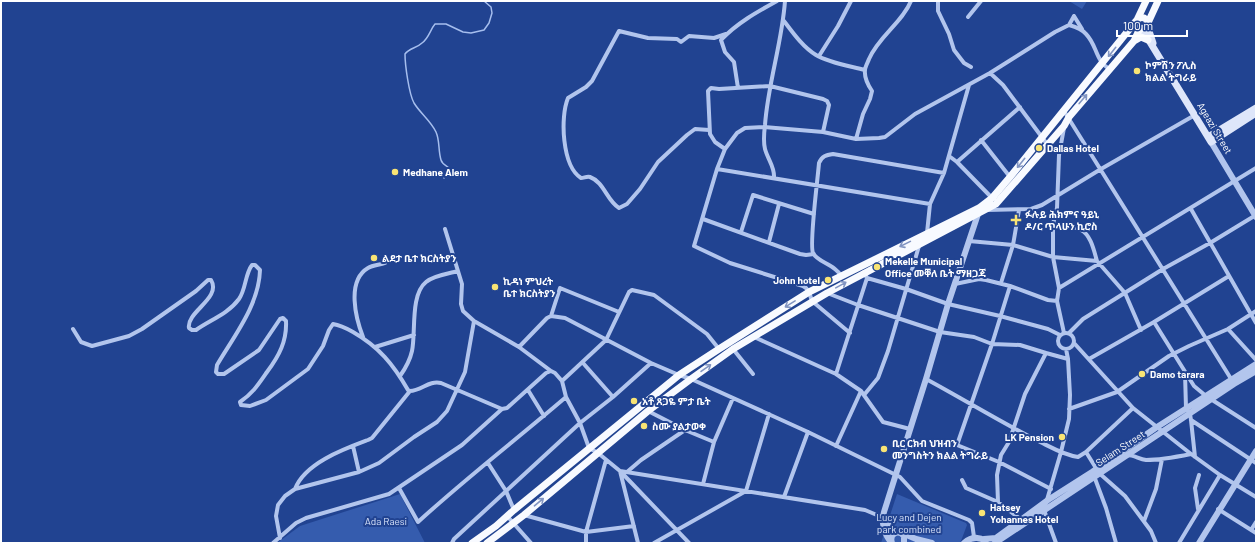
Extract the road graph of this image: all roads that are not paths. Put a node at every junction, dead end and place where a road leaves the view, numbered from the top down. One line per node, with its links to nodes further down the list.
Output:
1 (777, 1): 15 (street)
2 (785, 1): 10 (street)
3 (851, 1): 19 (street)
4 (911, 1): 23 (street)
5 (938, 1): 21 (street)
6 (981, 1): 9 (street)
7 (1146, 1): 11 (main road)
8 (1158, 1): 13 (main road)
9 (968, 17)
10 (784, 21): 19 (street); 26 (street)
11 (1137, 21): 13 (main road); 13 (main road); 20 (main road, one-way to 20)
12 (1069, 25): 14 (street); 14 (street); 24 (street)
13 (1144, 27): 16 (main road); 17 (main road); 18 (main road)
14 (1082, 30): 20 (street)
15 (726, 34): 27 (street); 34 (street)
16 (1148, 40): 17 (main road); 18 (main road)
17 (1134, 41): 22 (main road)
18 (1155, 50): 31 (main road, Ageazi Street)
19 (819, 56): 23 (street)
20 (1102, 64): 22 (street); 30 (main road)
21 (971, 67)
22 (1109, 69): 30 (main road, one-way to 22)
23 (865, 70): 36 (street)
24 (990, 73): 25 (street); 28 (street)
25 (969, 85): 36 (street); 42 (street)
26 (770, 86): 27 (street); 33 (street); 35 (street)
27 (738, 88): 34 (street)
28 (1020, 107): 37 (street); 39 (street)
29 (1255, 111): 38 (main road)
30 (1067, 114): 32 (main road); 37 (main road); 46 (street)
31 (1195, 114): 38 (main road, Ageazi Street); 46 (street)
32 (1064, 126): 40 (main road); 52 (street)
33 (764, 127): 35 (street); 41 (street); 49 (street)
34 (709, 130): 41 (street)
35 (822, 132): 36 (street)
36 (856, 138)
37 (1042, 138): 40 (street); 48 (main road, one-way to 48)
38 (1210, 139): 50 (street, Ageazi Street)
39 (981, 140): 43 (street); 48 (street)
40 (1047, 144): 56 (main road)
41 (725, 149): 45 (street)
42 (949, 156): 43 (street); 47 (street)
43 (957, 162): 53 (street)
44 (1256, 168): 50 (street)
45 (717, 169): 49 (street); 63 (street)
46 (1101, 169): 52 (street); 68 (street)
47 (944, 173): 51 (street); 55 (street)
48 (1010, 177): 53 (main road)
49 (774, 178): 51 (street)
50 (1235, 182): 57 (street); 62 (street, Ageazi Street)
51 (817, 186): 55 (street); 61 (street)
52 (1057, 196): 59 (street); 64 (street)
53 (992, 198): 56 (street); 60 (main road)
54 (779, 204): 61 (street); 66 (street); 70 (street)
55 (930, 204): 67 (street)
56 (996, 204): 58 (main road)
57 (1191, 209): 68 (street); 71 (street)
58 (987, 210): 59 (street); 60 (main road)
59 (1020, 210): 72 (street)
60 (979, 211): 67 (main road); 69 (street); 73 (main road)
61 (814, 214): 74 (street)
62 (1256, 216): 71 (street)
63 (703, 219): 66 (street); 88 (street)
64 (1053, 224): 75 (street); 76 (street)
65 (445, 229): 79 (street)
66 (741, 232): 70 (street)
67 (927, 233): 80 (main road, one-way to 80)
68 (1143, 236): 76 (street); 78 (street)
69 (969, 241): 72 (street); 84 (street)
70 (770, 242): 74 (street)
71 (1210, 243): 78 (street); 82 (street)
72 (1013, 245): 75 (street); 83 (street)
73 (918, 246): 80 (main road); 87 (street)
74 (814, 254): 81 (street)
75 (1053, 258): 76 (street); 86 (street)
76 (1098, 262): 86 (street); 90 (street)
77 (385, 263): 114 (street)
78 (1163, 269): 90 (street); 93 (street)
79 (458, 271): 102 (street); 111 (street)
80 (864, 272): 81 (main road); 87 (street); 89 (main road, one-way to 80); 95 (street)
81 (841, 276): 88 (main road)
82 (1228, 276): 93 (street); 98 (street)
83 (1000, 283): 84 (street); 85 (street)
84 (955, 284): 94 (street)
85 (1010, 286): 92 (street); 100 (street)
86 (1059, 288): 92 (street)
87 (906, 289): 94 (street); 101 (street)
88 (809, 292): 91 (street); 121 (main road, one-way to 121)
89 (827, 293): 91 (main road); 95 (street)
90 (1125, 293): 107 (street); 110 (street)
91 (812, 301): 109 (street); 113 (main road)
92 (1057, 301): 110 (street)
93 (1184, 303): 103 (street); 115 (street)
94 (948, 304): 100 (street); 108 (street)
95 (858, 305): 101 (street); 109 (street)
96 (1256, 311): 98 (street)
97 (620, 312): 99 (street); 116 (street); 121 (street)
98 (1251, 314): 104 (street); 106 (street)
99 (551, 316): 116 (street); 120 (street)
100 (1000, 316): 112 (street); 118 (street)
101 (897, 318): 108 (street); 147 (street)
102 (474, 321): 120 (street); 145 (street)
103 (1154, 322): 107 (street); 125 (street)
104 (1256, 324)
105 (73, 329): 114 (street)
106 (1228, 329): 115 (street); 128 (street)
107 (1141, 330): 127 (street)
108 (940, 332): 118 (street); 140 (street)
109 (850, 333): 136 (street)
110 (1067, 333): 112 (street); 117 (street)
111 (414, 335): 119 (street); 138 (street)
112 (1060, 335): 122 (street)
113 (754, 337): 123 (main road); 136 (street)
114 (363, 338): 119 (street)
115 (1206, 338): 125 (street); 142 (street)
116 (606, 340): 129 (street); 130 (street)
117 (1074, 343): 122 (street); 127 (street)
118 (992, 344): 124 (street); 152 (street)
119 (375, 347): 138 (street)
120 (519, 347): 132 (street)
121 (719, 349): 137 (main road)
122 (1066, 349): 126 (street)
123 (733, 350): 135 (street); 139 (main road, one-way to 123)
124 (1046, 353): 126 (street); 165 (street)
125 (1174, 355): 134 (street); 146 (street)
126 (1068, 359): 156 (street)
127 (1090, 359): 146 (street)
128 (1256, 360)
129 (583, 362): 141 (street); 149 (street)
130 (651, 363): 137 (street); 149 (street)
131 (1256, 364): 142 (street, Selam Street)
132 (551, 371): 141 (street); 143 (street)
133 (1256, 371): 142 (street, Selam Street)
134 (1185, 373): 150 (street); 159 (street)
135 (753, 374)
136 (836, 374): 147 (street)
137 (679, 375): 139 (street); 153 (main road)
138 (400, 376): 144 (street)
139 (691, 379): 151 (street); 157 (main road)
140 (926, 379): 152 (street); 164 (street)
141 (562, 381): 148 (street)
142 (1232, 381): 150 (street, Selam Street)
143 (528, 390): 155 (street); 160 (street)
144 (410, 391): 145 (street); 170 (street)
145 (457, 391): 155 (street); 185 (street)
146 (1117, 392): 154 (street); 156 (street)
147 (863, 393): 164 (street); 171 (street)
148 (566, 397): 160 (street); 161 (street)
149 (613, 397): 161 (street)
150 (1209, 397): 159 (street, Selam Street); 163 (street)
151 (733, 398): 158 (street); 169 (street)
152 (970, 403): 165 (street); 182 (street)
153 (642, 404): 157 (street); 172 (main road)
154 (1133, 408): 162 (street); 176 (street)
155 (502, 409): 194 (street)
156 (1069, 409): 175 (street)
157 (648, 411): 166 (street); 174 (main road)
158 (769, 414): 167 (street); 198 (street)
159 (1189, 414): 162 (street, Selam Street); 168 (street, Selam Street); 178 (street); 181 (street)
160 (544, 416): 183 (street)
161 (580, 423): 172 (street); 197 (street)
162 (1157, 427): 168 (street); 187 (street, Selam Street)
163 (1256, 428)
164 (910, 429): 188 (street)
165 (1014, 429): 175 (street); 182 (street)
166 (685, 430): 169 (street); 186 (street)
167 (808, 432): 171 (street); 199 (street)
168 (1163, 432): 177 (street, Selam Street); 178 (street)
169 (714, 442): 192 (street)
170 (353, 446): 185 (street); 195 (street)
171 (836, 446): 188 (street)
172 (589, 448): 174 (street); 204 (main road)
173 (1256, 451): 181 (street)
174 (598, 452): 180 (street); 207 (main road, one-way to 174)
175 (1061, 452): 176 (street); 196 (street)
176 (1086, 452): 187 (street)
177 (1126, 455): 179 (street); 187 (street, Selam Street)
178 (1193, 456): 179 (street); 190 (street)
179 (1162, 459): 211 (street)
180 (606, 460): 184 (street); 217 (street)
181 (1253, 461): 193 (street)
182 (999, 462): 196 (street); 202 (street)
183 (488, 463): 194 (street); 197 (street)
184 (620, 471): 186 (street); 214 (street); 215 (street)
185 (359, 472): 195 (street)
186 (627, 472): 192 (street)
187 (1095, 472): 201 (street, Selam Street); 203 (street, Selam Street); 211 (street); 238 (street)
188 (896, 475): 209 (street); 221 (street)
189 (1199, 475): 205 (street)
190 (1220, 475): 193 (street); 205 (street)
191 (962, 480): 202 (street)
192 (703, 484): 198 (street)
193 (1235, 484): 200 (street); 206 (street)
194 (399, 488): 220 (street)
195 (295, 489): 220 (street)
196 (1051, 489): 201 (street)
197 (506, 491): 204 (street); 224 (street)
198 (746, 491): 199 (street); 215 (street)
199 (784, 497): 209 (street)
200 (1256, 497)
201 (1048, 500): 203 (street, Selam Street)
202 (998, 502): 210 (street)
203 (1042, 508): 210 (street); 237 (street)
204 (514, 510): 208 (main road)
205 (1198, 510): 240 (street)
206 (1218, 510): 216 (street); 241 (street)
207 (524, 515): 213 (main road); 217 (street)
208 (508, 517): 213 (street); 225 (main road)
209 (883, 517): 218 (street); 232 (street)
210 (1023, 521): 222 (street); 236 (street)
211 (1144, 521): 239 (street)
212 (1256, 522): 216 (street)
213 (514, 523): 226 (main road); 227 (street)
214 (634, 526): 217 (street); 229 (street)
215 (676, 530): 230 (street); 231 (street)
216 (1251, 530): 219 (street)
217 (586, 532): 228 (street)
218 (901, 533): 232 (street); 233 (street); 234 (street)
219 (1256, 533)
220 (280, 538): 223 (street)
221 (974, 538): 222 (street); 235 (street)
222 (986, 541)
223 (273, 543)
224 (452, 543)
225 (472, 543)
226 (486, 543)
227 (531, 543)
228 (586, 543)
229 (638, 543)
230 (654, 543)
231 (689, 543)
232 (892, 543)
233 (904, 543)
234 (932, 543)
235 (964, 543)
236 (996, 543)
237 (1056, 543)
238 (1116, 543)
239 (1156, 543)
240 (1179, 543)
241 (1199, 543)

